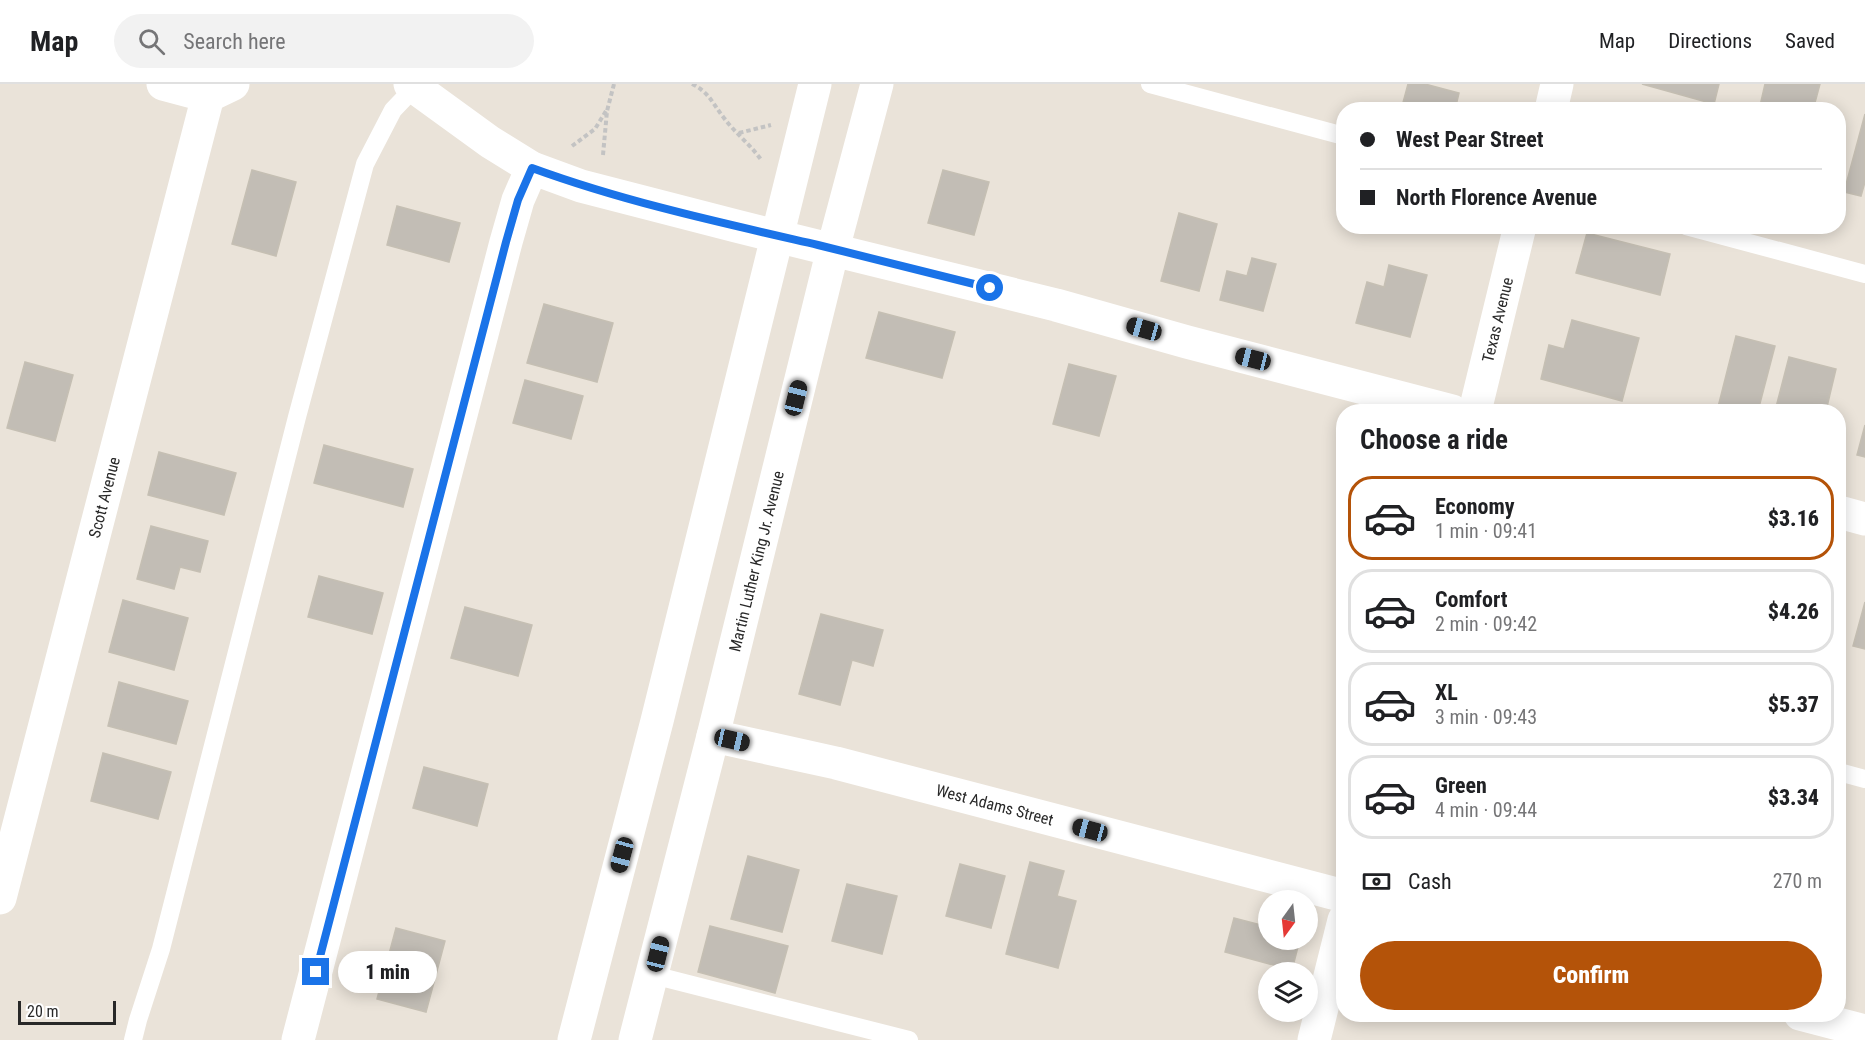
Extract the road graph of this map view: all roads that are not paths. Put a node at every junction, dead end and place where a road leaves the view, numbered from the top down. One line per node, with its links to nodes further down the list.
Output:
1 (163, 84): 7 (street)
2 (815, 84): 13 (street)
3 (877, 84): 14 (street, Martin Luther King Jr. Avenue)
4 (1150, 84): 9 (lane)
5 (1557, 84): 8 (street)
6 (412, 86): 10 (street); 29 (lane)
7 (221, 90): 24 (street, Scott Avenue)
8 (1553, 102)
9 (1336, 134)
10 (532, 168): 13 (street); 30 (street)
11 (1519, 234): 17 (street, Texas Avenue)
12 (1716, 234): 15 (lane)
13 (777, 236): 14 (street); 31 (street)
14 (833, 249): 16 (street); 20 (street, Martin Luther King Jr. Avenue)
15 (1865, 274)
16 (1425, 404)
17 (1477, 404)
18 (1846, 514): 19 (street)
19 (1865, 519)
20 (713, 736): 23 (street, West Adams Street); 26 (street, Martin Luther King Jr. Avenue)
21 (1846, 774): 22 (lane)
22 (1865, 779)
23 (1336, 894)
24 (0, 898)
25 (1336, 952): 34 (street)
26 (653, 975): 32 (street, Martin Luther King Jr. Avenue); 33 (lane)
27 (1831, 1022): 28 (street)
28 (1865, 1031)
29 (133, 1040)
30 (298, 1040)
31 (574, 1040)
32 (635, 1040)
33 (909, 1040)
34 (1314, 1040)

